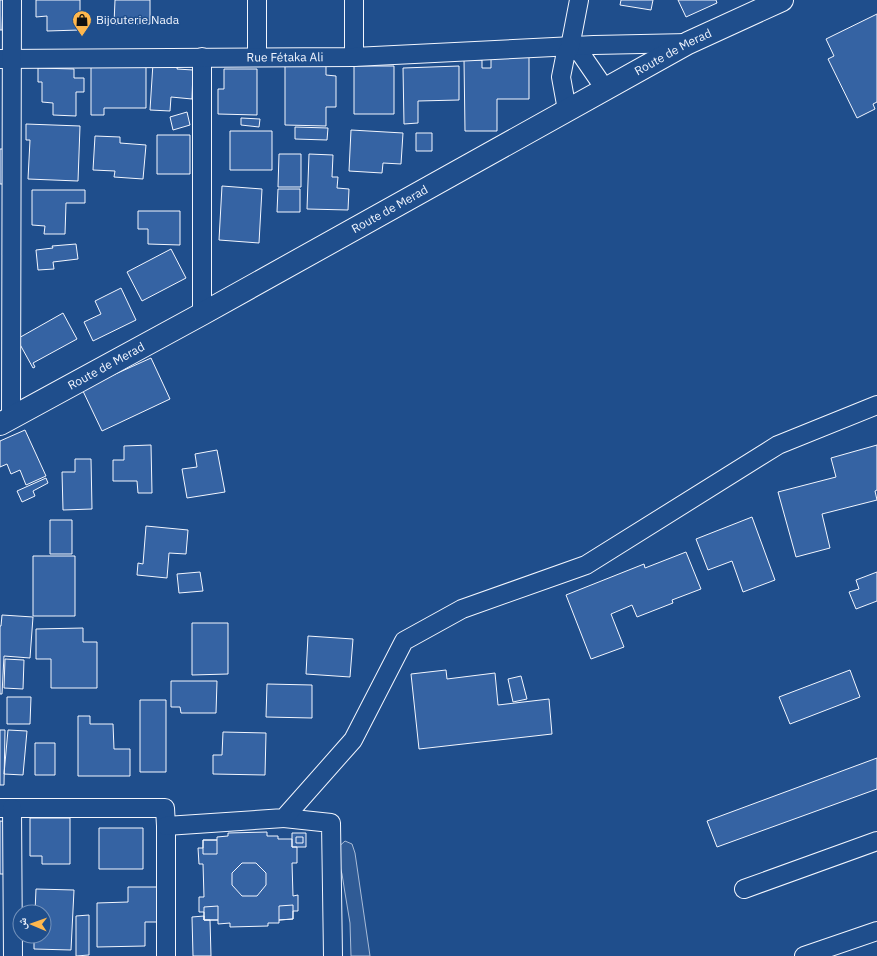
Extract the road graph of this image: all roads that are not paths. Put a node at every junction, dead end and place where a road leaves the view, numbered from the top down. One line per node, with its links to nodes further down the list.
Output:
1 (12, 0): 11 (street)
2 (257, 0): 9 (street)
3 (354, 0): 10 (street)
4 (578, 0): 7 (street)
5 (781, 0): 6 (main road, Route de Merad)
6 (688, 43): 7 (street, Rue Fétaka Ali); 12 (main road, Route de Merad)
7 (570, 47): 10 (street, Rue Fétaka Ali); 12 (street); 13 (street)
8 (202, 57): 9 (street, Rue Fétaka Ali); 11 (street, Rue Fétaka Ali); 15 (street)
9 (257, 57): 10 (street, Rue Fétaka Ali)
10 (354, 57)
11 (6, 59): 14 (street)
12 (605, 89): 13 (main road, Route de Merad)
13 (567, 110): 15 (main road, Route de Merad)
14 (6, 218): 17 (street)
15 (202, 314): 17 (main road, Route de Merad)
16 (877, 405): 19 (street)
17 (6, 420)
18 (6, 808): 20 (street); 24 (street)
19 (284, 818): 20 (street); 26 (street)
20 (166, 826): 25 (street)
21 (877, 841): 22 (street)
22 (744, 889)
23 (877, 931): 27 (street)
24 (13, 956)
25 (166, 956)
26 (333, 956)
27 (804, 956)

